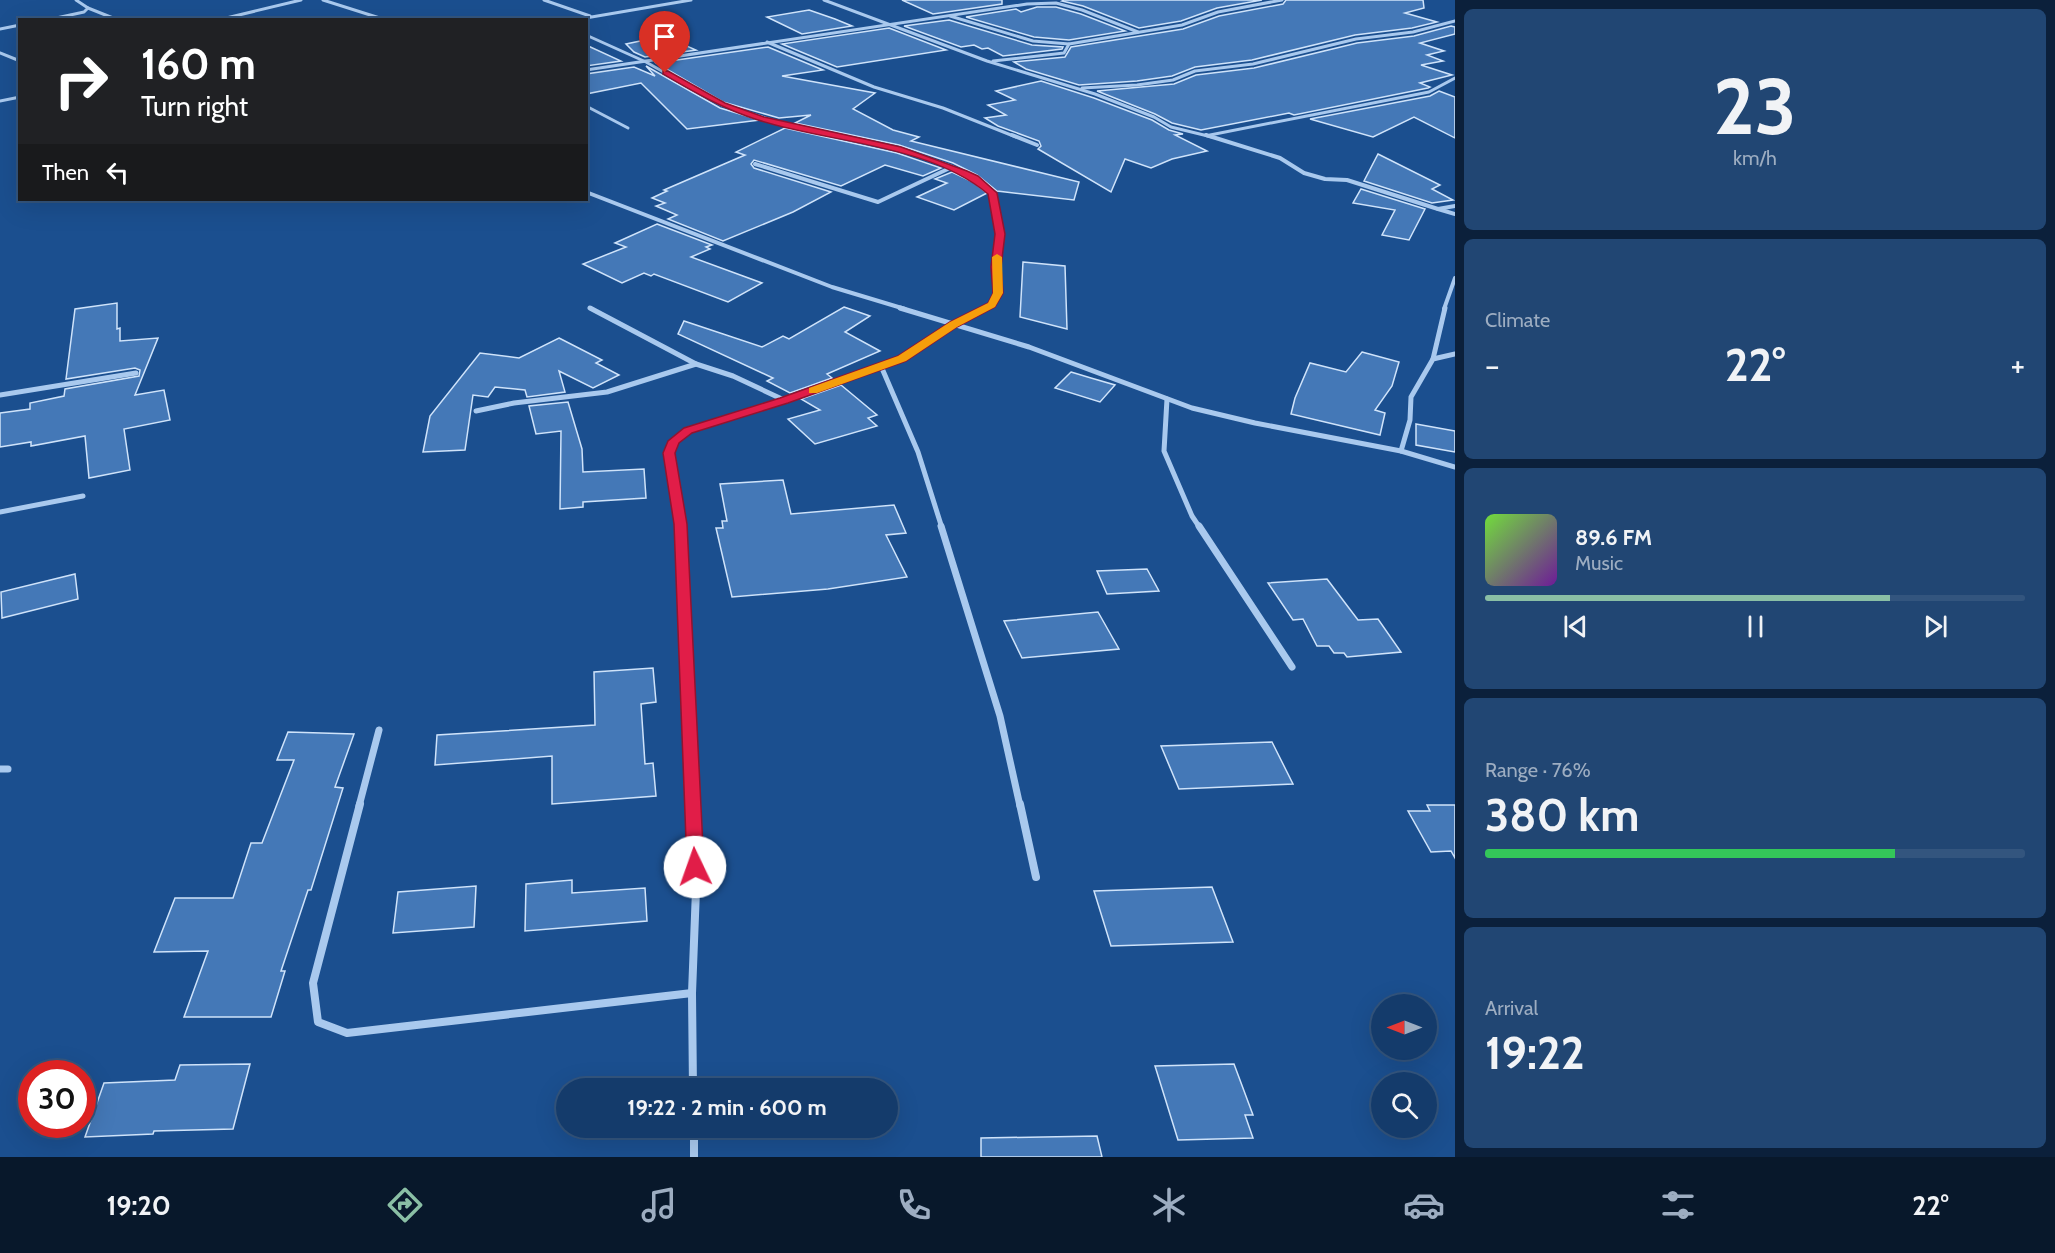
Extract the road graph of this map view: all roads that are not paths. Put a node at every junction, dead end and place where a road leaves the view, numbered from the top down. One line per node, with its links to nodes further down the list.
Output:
1 (76, 0): 8 (street)
2 (301, 0): 13 (street)
3 (323, 0): 14 (street)
4 (544, 0): 10 (street)
5 (691, 0): 10 (street)
6 (824, 0): 17 (street)
7 (1282, 0): 20 (street)
8 (88, 8): 11 (street); 12 (street)
9 (947, 15): 17 (street); 20 (street); 23 (street)
10 (593, 17): 15 (street)
11 (56, 18)
12 (113, 18)
13 (226, 18)
14 (380, 18)
15 (587, 18)
16 (1455, 21): 30 (street)
17 (882, 24): 22 (street); 26 (street)
18 (18, 25): 19 (street)
19 (0, 29)
20 (1138, 32): 23 (street)
21 (588, 36): 27 (street)
22 (767, 41): 27 (street); 36 (street)
23 (1069, 44): 26 (street)
24 (0, 53): 25 (street)
25 (18, 60)
26 (987, 61): 30 (street)
27 (646, 62): 28 (street); 38 (street)
28 (588, 70)
29 (1455, 78): 35 (street)
30 (1078, 88): 35 (street)
31 (18, 97): 32 (street)
32 (0, 101)
33 (588, 107): 34 (street)
34 (628, 128)
35 (1209, 136): 41 (street)
36 (1037, 145)
37 (755, 164): 38 (street)
38 (952, 167): 45 (street)
39 (588, 193): 45 (street)
40 (1455, 206): 41 (street)
41 (1438, 209): 42 (street)
42 (1455, 214)
43 (1455, 278): 47 (street)
44 (590, 308): 48 (street)
45 (954, 325): 49 (street); 52 (street)
46 (1455, 354): 47 (street)
47 (1433, 359): 55 (street)
48 (696, 364): 53 (street); 54 (street)
49 (881, 366): 53 (street); 61 (street)
50 (136, 373): 51 (street)
51 (0, 395)
52 (1167, 399): 55 (street); 59 (street)
53 (784, 400): 62 (street)
54 (476, 411)
55 (1401, 452): 56 (street)
56 (1455, 467)
57 (83, 496): 58 (street)
58 (0, 512)
59 (1292, 667)
60 (379, 730): 62 (street)
61 (1036, 877)
62 (692, 993): 63 (street)
63 (693, 1078)
64 (694, 1138): 65 (street)
65 (694, 1157)

